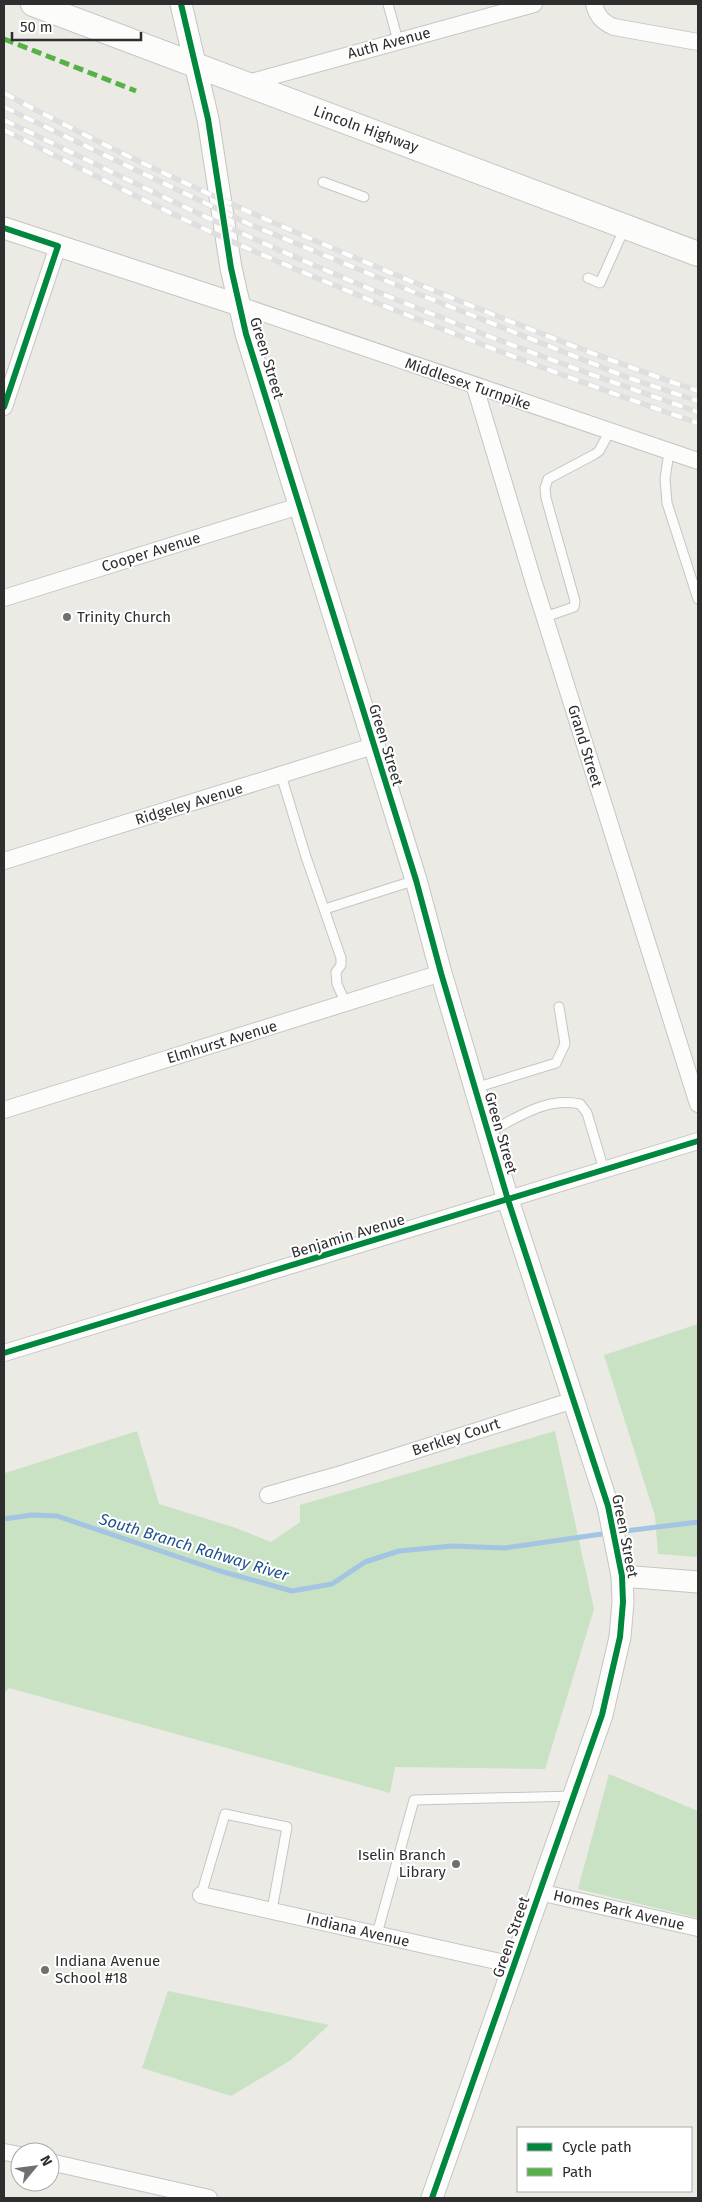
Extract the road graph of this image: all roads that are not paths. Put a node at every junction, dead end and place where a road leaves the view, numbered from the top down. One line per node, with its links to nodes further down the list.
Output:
1 (34, 4): 8 (main road, Lincoln Highway)
2 (181, 4): 8 (street, Green Street)
3 (388, 4): 6 (lane)
4 (534, 4): 6 (street, Auth Avenue)
5 (594, 4): 7 (street)
6 (398, 41): 9 (street, Auth Avenue)
7 (698, 42)
8 (196, 65): 9 (main road, Lincoln Highway); 17 (street, Green Street)
9 (244, 84): 12 (main road, Lincoln Highway)
10 (323, 182): 11 (lane)
11 (364, 197)
12 (626, 227): 15 (main road, Lincoln Highway); 16 (lane)
13 (4, 228): 14 (street)
14 (58, 246): 17 (street); 19 (street)
15 (698, 254)
16 (588, 278)
17 (239, 306): 18 (street, Middlesex Turnpike); 23 (street, Green Street)
18 (475, 387): 20 (street, Middlesex Turnpike); 26 (street, Grand Street)
19 (4, 407)
20 (610, 431): 21 (street, Middlesex Turnpike); 26 (lane)
21 (669, 452): 22 (street, Middlesex Turnpike); 25 (lane)
22 (698, 461)
23 (299, 506): 24 (street, Cooper Avenue); 27 (street, Green Street)
24 (4, 598)
25 (698, 599)
26 (545, 617): 36 (street, Grand Street)
27 (373, 746): 28 (street, Ridgeley Avenue); 30 (street, Green Street)
28 (280, 775): 29 (street, Ridgeley Avenue); 31 (lane)
29 (4, 862)
30 (416, 880): 31 (lane); 32 (street, Green Street)
31 (324, 909): 33 (lane)
32 (440, 974): 33 (street, Elmhurst Avenue); 35 (street, Green Street)
33 (346, 1004): 37 (street, Elmhurst Avenue)
34 (559, 1007): 35 (lane)
35 (475, 1088): 38 (street, Green Street)
36 (698, 1104)
37 (4, 1110)
38 (488, 1132): 40 (lane); 41 (street, Green Street)
39 (698, 1141): 40 (street, Benjamin Avenue)
40 (604, 1170): 41 (street, Benjamin Avenue)
41 (508, 1200): 42 (street, Benjamin Avenue); 43 (street, Green Street)
42 (4, 1354)
43 (574, 1400): 44 (street, Berkley Court); 45 (street, Green Street)
44 (268, 1494)
45 (622, 1576): 46 (street); 47 (street, Green Street)
46 (698, 1582)
47 (575, 1796): 48 (street, Green Street); 52 (lane)
48 (539, 1892): 51 (street, Homes Park Avenue); 53 (street, Green Street)
49 (201, 1895): 50 (street, Indiana Avenue); 50 (lane)
50 (272, 1910): 52 (street, Indiana Avenue)
51 (698, 1928)
52 (377, 1934): 53 (street, Indiana Avenue)
53 (514, 1965): 56 (street, Green Street)
54 (60, 2164): 55 (street)
55 (209, 2198)
56 (432, 2198)

